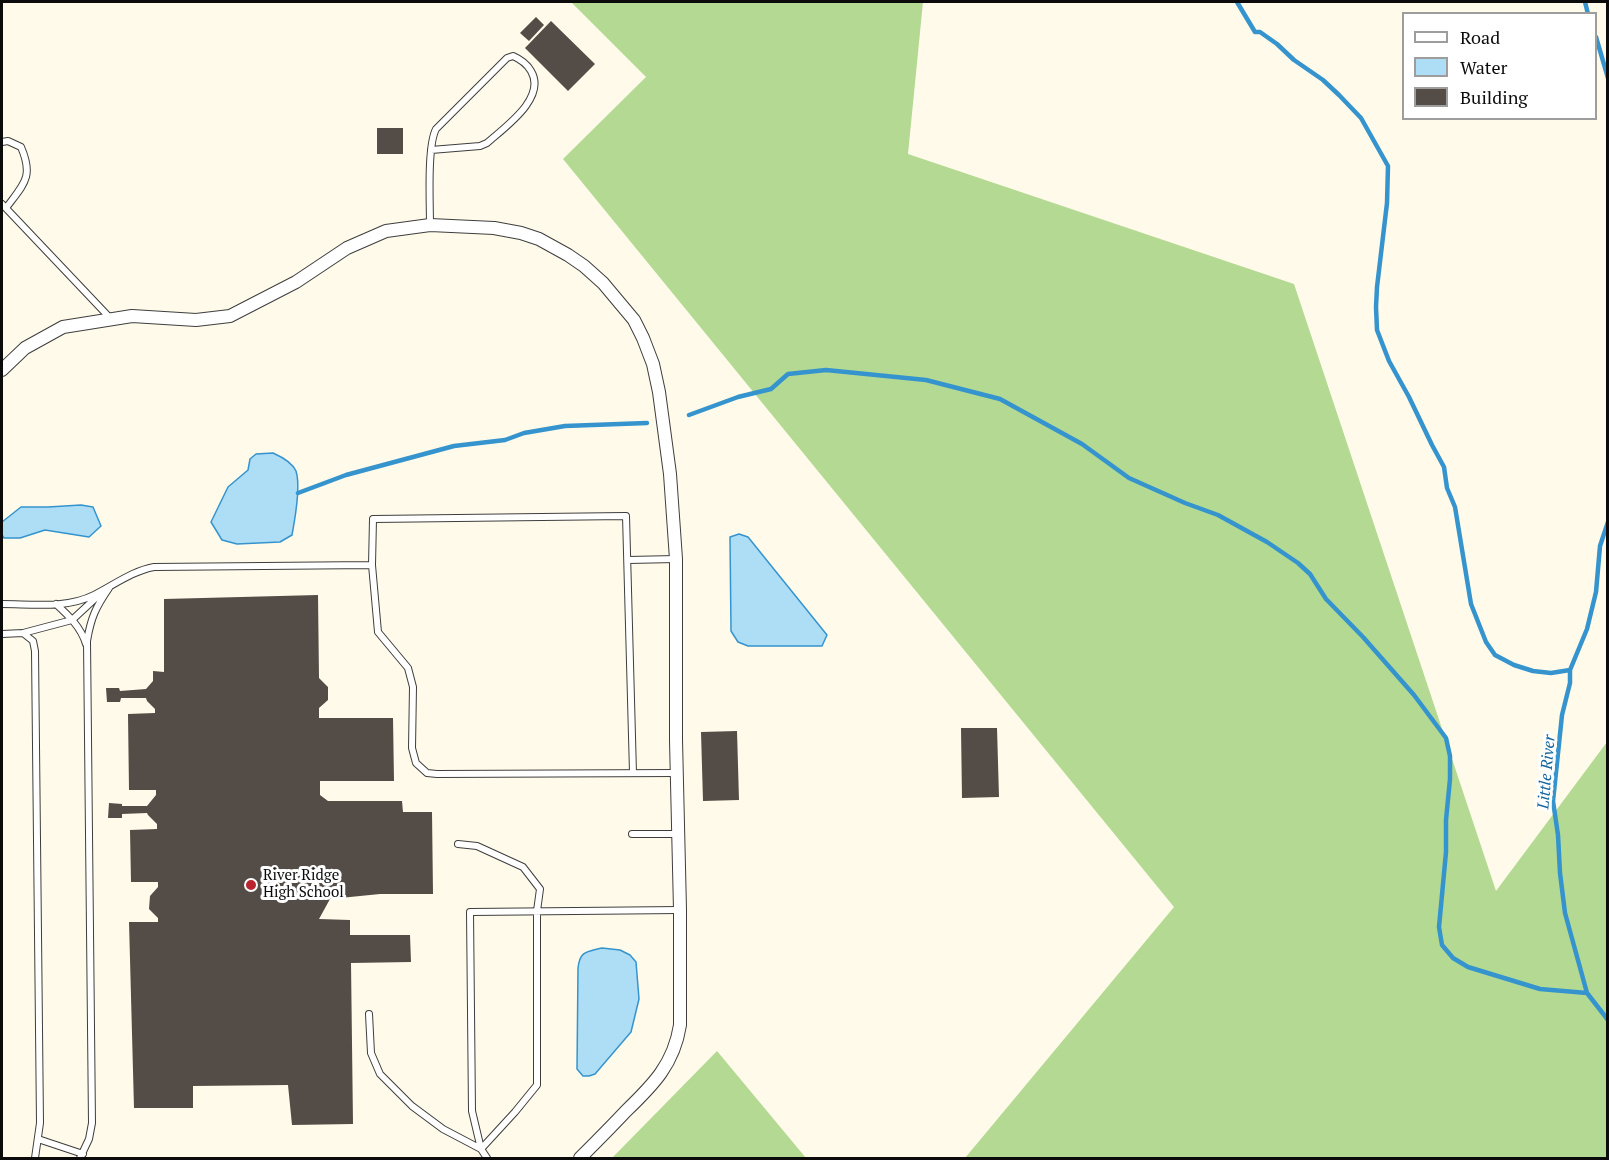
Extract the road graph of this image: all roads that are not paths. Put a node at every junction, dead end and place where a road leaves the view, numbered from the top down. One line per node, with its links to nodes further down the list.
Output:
1 (2, 142): 3 (lane)
2 (431, 150): 2 (lane); 4 (lane)
3 (4, 206): 5 (lane)
4 (430, 225): 5 (street); 7 (street)
5 (111, 319): 6 (street)
6 (2, 370)
7 (675, 559): 8 (lane); 17 (street)
8 (628, 560): 9 (lane); 18 (lane)
9 (372, 566): 10 (lane); 18 (lane)
10 (111, 585): 12 (lane); 13 (lane); 16 (lane)
11 (2, 604): 12 (lane)
12 (56, 604): 13 (lane)
13 (72, 620): 14 (lane); 16 (lane)
14 (23, 633): 15 (lane); 25 (lane)
15 (2, 634)
16 (87, 650): 27 (lane)
17 (677, 772): 18 (lane); 20 (street)
18 (633, 773)
19 (632, 834): 20 (lane)
20 (679, 834): 22 (street)
21 (458, 844): 23 (lane)
22 (680, 910): 23 (lane); 30 (street)
23 (537, 911): 26 (lane); 26 (lane)
24 (369, 1014): 26 (lane)
25 (38, 1139): 27 (lane); 28 (lane)
26 (481, 1149): 29 (lane)
27 (82, 1156)
28 (35, 1158)
29 (488, 1158)
30 (580, 1158)

